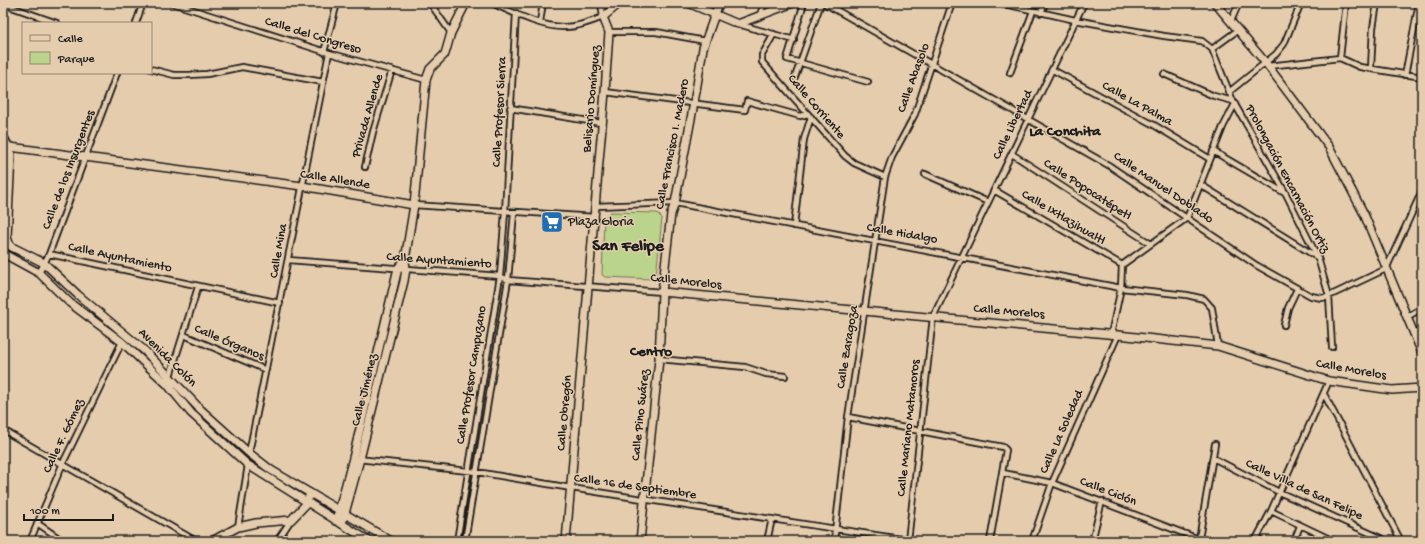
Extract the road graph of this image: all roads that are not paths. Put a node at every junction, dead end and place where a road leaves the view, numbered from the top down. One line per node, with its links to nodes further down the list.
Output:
1 (143, 3): 37 (street)
2 (172, 3): 47 (street, Calle del Congreso)
3 (337, 3): 47 (street, Calle Mina)
4 (430, 3): 42 (street)
5 (466, 3): 42 (street, Calle Jiménez)
6 (492, 3): 29 (street)
7 (542, 3): 38 (street)
8 (600, 3): 33 (street)
9 (620, 3): 33 (street)
10 (688, 3): 31 (street)
11 (719, 3): 31 (street, Calle Francisco I. Madero)
12 (764, 3): 32 (street)
13 (793, 3): 32 (street)
14 (804, 3): 44 (street)
15 (821, 3): 49 (street)
16 (824, 3): 50 (street, Calle Manuel Doblado)
17 (952, 3): 50 (street, Calle Abasolo)
18 (1000, 3): 28 (street)
19 (1045, 3): 30 (street)
20 (1084, 3): 34 (street, Calle Libertad)
21 (1239, 3): 35 (street)
22 (1301, 3): 51 (street)
23 (1346, 3): 48 (street)
24 (1377, 3): 52 (street)
25 (1419, 3): 59 (street)
26 (3, 4): 36 (street)
27 (1216, 4): 35 (street)
28 (1033, 11): 30 (street); 56 (street)
29 (516, 13): 38 (street); 69 (street, Calle Profesor Sierra)
30 (1041, 13): 34 (street)
31 (714, 15): 39 (street); 45 (street, Calle Francisco I. Madero)
32 (760, 15): 39 (street)
33 (603, 17): 38 (street); 41 (street)
34 (1075, 20): 46 (street); 55 (street, Calle Libertad)
35 (1231, 21): 40 (street)
36 (54, 22)
37 (136, 22)
38 (540, 22)
39 (738, 24): 43 (street)
40 (1238, 30): 46 (street); 51 (street)
41 (609, 32): 45 (street, Belisario Domínguez); 65 (street, Belisario Domínguez)
42 (452, 33): 62 (street, Calle Jiménez)
43 (774, 34): 44 (street); 70 (street, Calle Corriente)
44 (794, 40): 49 (street, Calle Corriente)
45 (705, 41): 68 (street, Calle Francisco I. Madero)
46 (1212, 49): 66 (street, Prolongación Encarnación Ortiz)
47 (327, 52): 54 (street, Calle del Congreso); 63 (street, Calle Mina)
48 (1340, 58): 51 (street); 52 (street)
49 (800, 63): 60 (street); 64 (street, Calle Corriente)
50 (932, 64): 71 (street, Calle Manuel Doblado); 77 (street, Calle Abasolo)
51 (1266, 64): 66 (street); 108 (street)
52 (1371, 68): 59 (street)
53 (152, 69): 63 (street)
54 (392, 70): 62 (street, Calle del Congreso); 80 (street, Privada Allende)
55 (1053, 70): 71 (street, Calle Libertad); 79 (street, Calle La Palma)
56 (1010, 73)
57 (117, 74): 78 (street, Calle de los Insurgentes)
58 (1164, 74): 67 (street)
59 (1405, 74): 61 (street)
60 (794, 77)
61 (1422, 78)
62 (426, 80): 91 (street, Calle Jiménez)
63 (323, 82): 84 (street, Calle Mina)
64 (868, 82)
65 (605, 92): 68 (street); 72 (street, Belisario Domínguez)
66 (1229, 92): 67 (street, Prolongación Encarnación Ortiz)
67 (1234, 102): 75 (street); 87 (street, Prolongación Encarnación Ortiz)
68 (694, 103): 70 (street); 89 (street, Calle Francisco I. Madero)
69 (510, 108): 72 (street); 93 (street, Calle Profesor Sierra)
70 (809, 116): 82 (street, Calle Corriente); 97 (street)
71 (1029, 119): 76 (street, Calle Libertad); 96 (street, Calle Manuel Doblado)
72 (602, 123): 92 (street, Belisario Domínguez)
73 (3, 136): 74 (street)
74 (6, 147): 78 (street, Calle Allende); 88 (street, Avenida Colón)
75 (1214, 151): 79 (street); 87 (street)
76 (1012, 154): 85 (street, Calle Libertad); 99 (street, Calle Popocatépetl)
77 (892, 157): 82 (street, Calle Zaragoza)
78 (85, 158): 84 (street, Calle Allende); 101 (street, Calle de los Insurgentes)
79 (1210, 159): 83 (street)
80 (365, 167)
81 (925, 174): 90 (street)
82 (885, 175): 98 (street, Calle Zaragoza)
83 (1202, 184): 96 (street); 103 (street)
84 (302, 186): 91 (street, Calle Allende); 104 (street, Calle Mina)
85 (994, 190): 90 (street, Calle Libertad); 106 (street, Calle Ixtlazihualtl)
86 (1422, 191): 108 (street)
87 (1285, 192): 103 (street, Prolongación Encarnación Ortiz)
88 (6, 196): 105 (street, Avenida Colón)
89 (675, 202): 92 (street, Calle Hidalgo); 97 (street, Calle Hidalgo); 116 (street, Calle Francisco I. Madero)
90 (987, 202): 102 (street, Calle Libertad)
91 (414, 205): 93 (street, Calle Allende); 107 (street, Calle Jiménez)
92 (596, 206): 95 (street, Belisario Domínguez)
93 (505, 212): 94 (street, Calle Allende); 110 (street, Calle Profesor Campuzano)
94 (514, 213): 95 (street, Calle Allende); 111 (street, Calle Profesor Campuzano)
95 (595, 217): 112 (street)
96 (1187, 218): 99 (street); 115 (street, Calle Manuel Doblado)
97 (794, 226): 98 (street, Calle Hidalgo)
98 (875, 241): 102 (street, Calle Hidalgo); 122 (street, Calle Zaragoza)
99 (1151, 244): 106 (street)
100 (3, 250): 109 (street, Avenida Colón)
101 (49, 254): 105 (street, Calle de los Insurgentes); 113 (street, Calle Ayuntamiento)
102 (962, 256): 114 (street, Calle Hidalgo); 124 (street, Calle Mariano Matamoros)
103 (1318, 258): 118 (street, Prolongación Encarnación Ortiz)
104 (288, 260): 107 (street, Calle Ayuntamiento); 120 (street, Calle Mina)
105 (44, 263): 109 (street, Calle de los Insurgentes); 117 (street, Avenida Colón)
106 (1122, 267): 114 (street, Calle La Soledad)
107 (402, 269): 110 (street, Calle Ayuntamiento); 125 (street, Calle Jiménez); 127 (street, Calle Jiménez)
108 (1386, 269): 118 (street, Calle Manuel Doblado); 123 (street)
109 (39, 273): 119 (street, Avenida Colón)
110 (500, 276): 111 (street, Calle Ayuntamiento); 131 (street, Calle Profesor Campuzano)
111 (508, 280): 112 (street, Calle Ayuntamiento); 132 (street, Calle Profesor Campuzano)
112 (588, 286): 116 (street, Calle Morelos); 163 (street, Calle Obregón)
113 (198, 287): 120 (street, Calle Ayuntamiento); 129 (street)
114 (1121, 287): 128 (street, Calle La Soledad); 133 (street, Calle Hidalgo)
115 (1298, 289): 118 (street, Calle Manuel Doblado); 126 (street)
116 (662, 292): 122 (street, Calle Morelos); 138 (street, Calle Pino Suárez)
117 (78, 295): 119 (street); 142 (street, Avenida Colón)
118 (1329, 296): 134 (street, Prolongación Encarnación Ortiz)
119 (70, 303): 130 (street, Avenida Colón)
120 (280, 304): 141 (street, Calle Mina)
121 (1422, 308): 123 (street)
122 (866, 312): 124 (street, Calle Morelos); 149 (street, Calle Zaragoza)
123 (1407, 316): 135 (street)
124 (933, 317): 128 (street, Calle Morelos); 152 (street, Calle Mariano Matamoros)
125 (385, 325): 127 (street); 139 (street, Calle Jiménez)
126 (1284, 325)
127 (393, 327): 140 (street, Calle Jiménez)
128 (1115, 334): 133 (street, Calle Morelos); 162 (street, Calle La Soledad)
129 (184, 335): 141 (street, Calle Órganos); 142 (street)
130 (122, 342): 157 (street, Calle F. Gómez); 158 (street, Avenida Colón)
131 (489, 344): 132 (street); 136 (street, Calle Profesor Campuzano)
132 (496, 346): 137 (street, Calle Profesor Campuzano)
133 (1218, 346): 144 (street, Calle Morelos)
134 (1332, 347)
135 (1422, 353)
136 (487, 357): 137 (street); 147 (street, Calle Profesor Campuzano)
137 (494, 358): 148 (street, Calle Profesor Campuzano)
138 (658, 360): 143 (street); 166 (street, Calle Pino Suárez)
139 (376, 363): 140 (street); 150 (street, Calle Jiménez)
140 (384, 364): 150 (street, Calle Jiménez)
141 (266, 370): 154 (street, Calle Mina)
142 (170, 376): 154 (street, Avenida Colón)
143 (785, 376)
144 (1329, 381): 145 (street, Calle Morelos); 146 (street)
145 (1422, 388)
146 (1324, 394): 164 (street); 203 (street)
147 (478, 409): 148 (street); 159 (street, Calle Profesor Campuzano)
148 (486, 410): 160 (street, Calle Profesor Campuzano)
149 (848, 417): 152 (street); 177 (street, Calle Zaragoza)
150 (364, 426): 155 (street, Calle Jiménez)
151 (3, 430): 157 (street)
152 (921, 432): 161 (street); 193 (street, Calle Mariano Matamoros)
153 (1215, 444): 156 (street)
154 (249, 453): 165 (street, Avenida Colón)
155 (356, 458): 159 (street, Calle 16 de Septiembre); 170 (street, Calle Jiménez)
156 (1213, 458): 164 (street, Calle Villa de San Felipe); 179 (street)
157 (63, 463): 174 (street, Calle F. Gómez); 182 (street)
158 (248, 465): 168 (street, Avenida Colón); 176 (street)
159 (468, 471): 160 (street, Calle 16 de Septiembre); 187 (street, Calle Profesor Campuzano)
160 (477, 472): 163 (street, Calle 16 de Septiembre); 188 (street, Calle Profesor Campuzano)
161 (1003, 473): 162 (street, Calle Ciclón); 195 (street)
162 (1052, 483): 167 (street, Calle Ciclón); 196 (street, Calle La Soledad)
163 (571, 488): 166 (street, Calle 16 de Septiembre); 189 (street, Calle Obregón)
164 (1278, 492): 169 (street); 202 (street, Calle Villa de San Felipe)
165 (310, 493): 168 (street); 170 (street, Avenida Colón)
166 (644, 499): 171 (street, Calle 16 de Septiembre); 190 (street, Calle Pino Suárez)
167 (1102, 501): 179 (street, Calle Ciclón); 197 (street)
168 (307, 503): 172 (street); 173 (street, Avenida Colón)
169 (1270, 511): 175 (street); 199 (street)
170 (342, 512): 173 (street, Calle Jiménez); 186 (street, Avenida Colón)
171 (772, 519): 177 (street, Calle 16 de Septiembre); 191 (street)
172 (291, 520): 176 (street); 184 (street)
173 (339, 522): 185 (street, Avenida Colón)
174 (37, 524): 180 (street, Calle F. Gómez); 181 (street)
175 (1300, 526): 200 (street); 201 (street)
176 (238, 527): 178 (street)
177 (836, 529): 192 (street, Calle Zaragoza); 193 (street, Calle 16 de Septiembre)
178 (223, 539): 183 (street)
179 (1198, 539): 198 (street, Calle Ciclón)
180 (30, 541)
181 (63, 541)
182 (196, 541)
183 (212, 541)
184 (277, 541)
185 (369, 541)
186 (391, 541)
187 (457, 541)
188 (465, 541)
189 (566, 541)
190 (640, 541)
191 (768, 541)
192 (834, 541)
193 (908, 541): 194 (street, Calle 16 de Septiembre)
194 (914, 541)
195 (990, 541)
196 (1032, 541)
197 (1092, 541)
198 (1204, 541)
199 (1255, 541)
200 (1294, 541)
201 (1334, 541)
202 (1387, 541)
203 (1401, 541)

